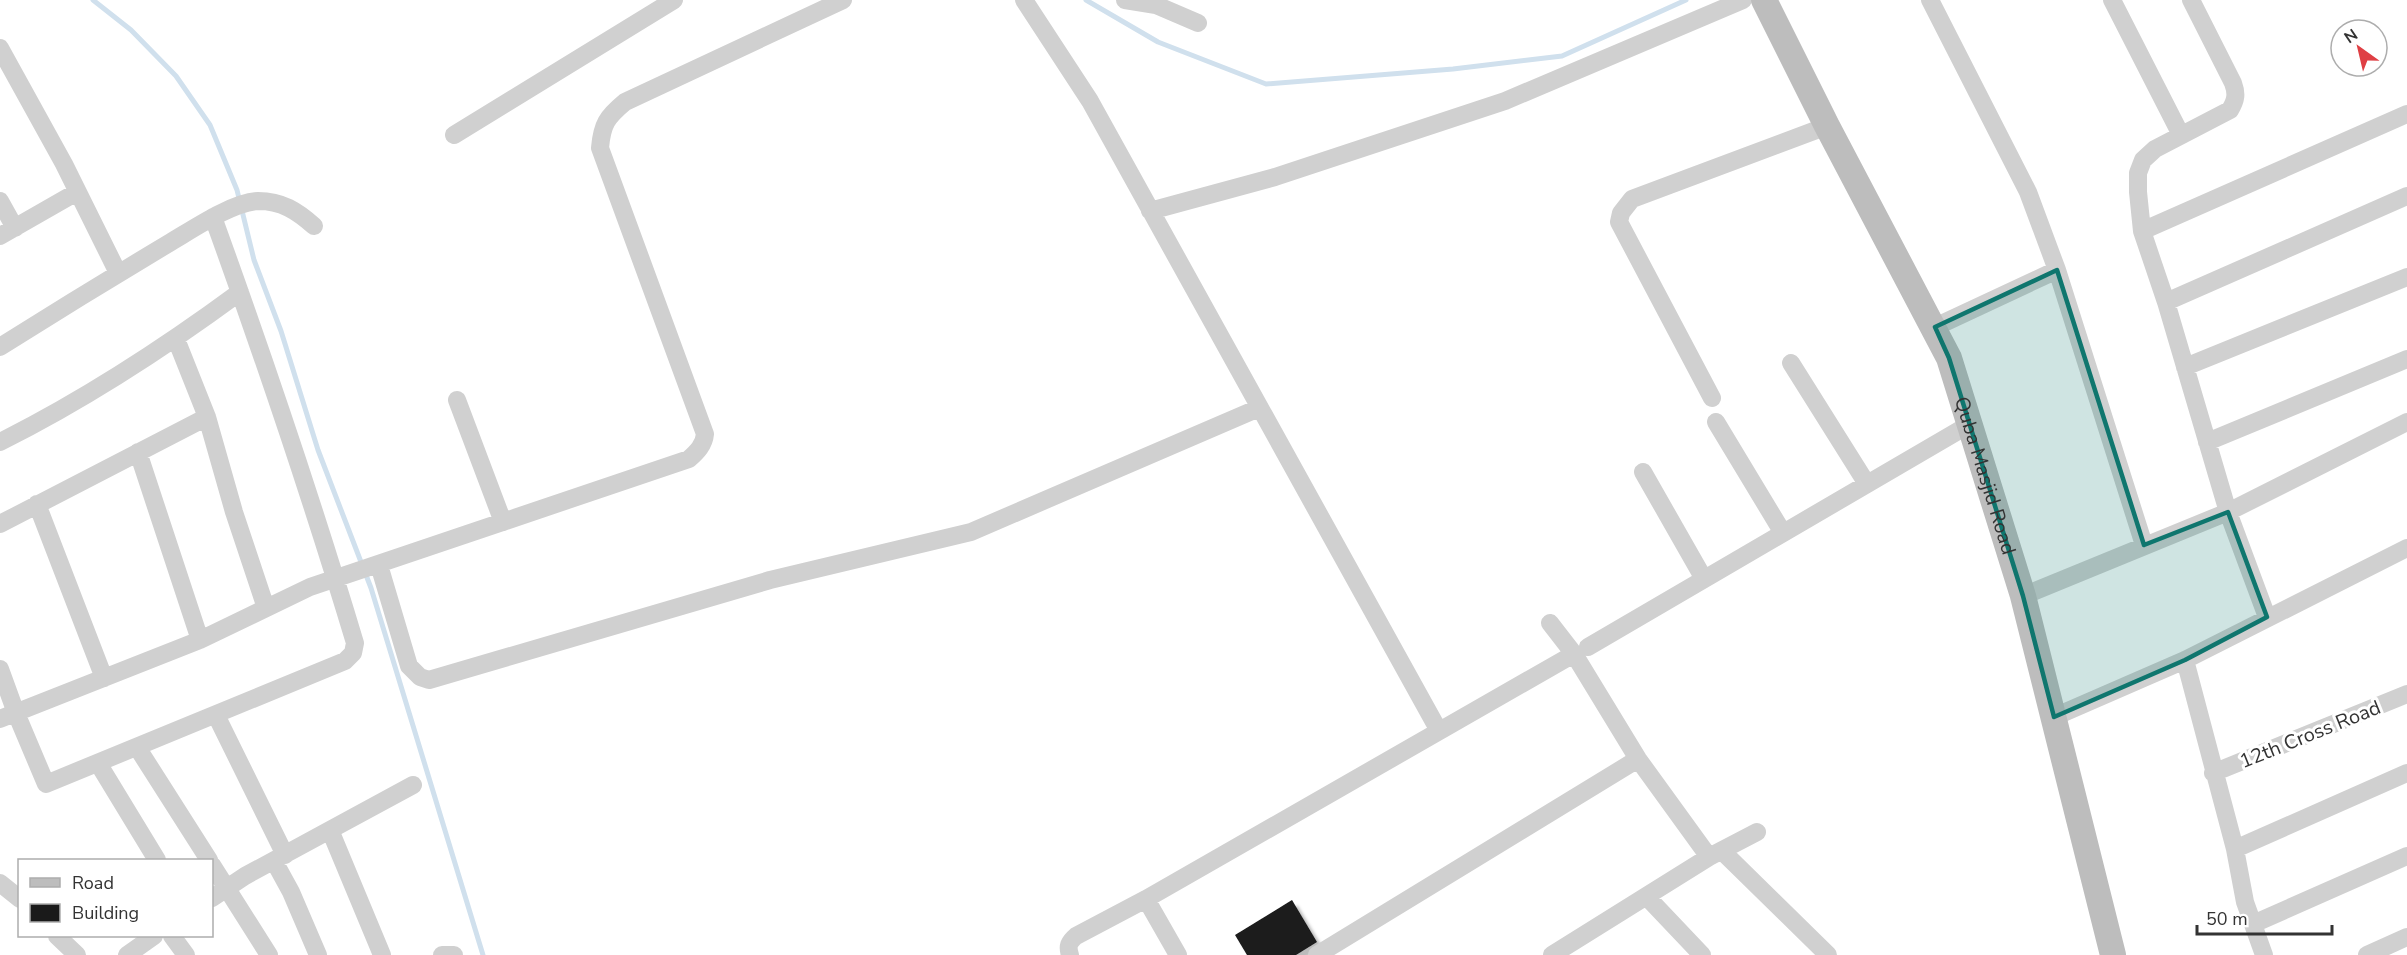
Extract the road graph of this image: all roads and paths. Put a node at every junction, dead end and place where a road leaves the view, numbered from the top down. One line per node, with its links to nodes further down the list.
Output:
1 (674, 0): 15 (street)
2 (843, 0): 50 (street)
3 (1024, 0): 20 (street)
4 (1125, 0): 10 (street)
5 (1743, 0): 20 (street)
6 (1764, 0): 14 (street, Quba Masjid Road)
7 (1930, 0): 25 (street)
8 (2112, 0): 16 (street)
9 (2190, 0): 16 (street)
10 (1158, 2): 11 (street)
11 (1198, 23)
12 (0, 48): 17 (street)
13 (2407, 114): 23 (street)
14 (1827, 126): 30 (street, Quba Masjid Road); 36 (street)
15 (454, 135)
16 (2181, 135): 23 (street)
17 (77, 192): 24 (street); 26 (street)
18 (2407, 196): 29 (street)
19 (0, 201): 24 (street)
20 (1150, 211): 38 (street)
21 (219, 214): 22 (street); 26 (street); 28 (street)
22 (314, 226)
23 (2142, 231): 29 (street)
24 (8, 232)
25 (2057, 270): 30 (street); 53 (street)
26 (118, 273): 32 (street)
27 (2407, 277): 35 (street)
28 (240, 292): 31 (street); 56 (street)
29 (2166, 302): 35 (street)
30 (1935, 327): 42 (street, Quba Masjid Road)
31 (176, 339): 39 (street); 43 (street)
32 (0, 347)
33 (2407, 359): 44 (street)
34 (1791, 363): 47 (street)
35 (2185, 367): 44 (street)
36 (1712, 398)
37 (457, 399): 50 (street)
38 (1259, 408): 55 (street); 71 (street)
39 (207, 417): 45 (street); 59 (street)
40 (1716, 422): 52 (street)
41 (2407, 422): 49 (street)
42 (1970, 424): 47 (street); 58 (street, Quba Masjid Road)
43 (0, 442)
44 (2207, 442): 49 (street)
45 (138, 452): 48 (street); 62 (street)
46 (1643, 472): 57 (street)
47 (1867, 484): 52 (street)
48 (37, 504): 51 (street); 66 (street)
49 (2228, 512): 53 (street); 60 (street)
50 (503, 522): 55 (street)
51 (0, 524)
52 (1783, 533): 57 (street)
53 (2144, 545): 58 (street)
54 (2407, 548): 60 (street)
55 (377, 565): 56 (street)
56 (341, 578): 59 (street); 69 (street)
57 (1704, 579): 63 (street)
58 (2024, 596): 70 (street, Quba Masjid Road)
59 (266, 608): 62 (street)
60 (2267, 617): 64 (street)
61 (1550, 622): 63 (street)
62 (200, 640): 66 (street)
63 (1581, 650): 71 (street); 73 (street)
64 (2185, 660): 70 (street); 75 (street)
65 (0, 669): 68 (street)
66 (104, 678): 68 (street)
67 (2407, 694): 75 (street, 12th Cross Road)
68 (8, 716): 74 (street)
69 (216, 716): 72 (street); 83 (street)
70 (2054, 717): 111 (street, Quba Masjid Road)
71 (1439, 731): 91 (street)
72 (137, 747): 74 (street); 85 (street)
73 (1638, 759): 81 (street); 107 (street)
74 (98, 763): 84 (street)
75 (2213, 773): 80 (street)
76 (2407, 774): 80 (street)
77 (413, 785): 78 (street)
78 (330, 830): 83 (street); 102 (street)
79 (1757, 832): 81 (street)
80 (2235, 849): 92 (street)
81 (1715, 854): 89 (street); 110 (street)
82 (2407, 856): 92 (street)
83 (279, 858): 88 (street); 101 (street)
84 (153, 859)
85 (208, 859)
86 (213, 869): 88 (street)
87 (0, 883): 90 (street)
88 (219, 893): 100 (street)
89 (1647, 897): 108 (street); 109 (street)
90 (18, 898)
91 (1146, 899): 105 (street); 106 (street)
92 (2253, 924): 112 (street)
93 (58, 937): 97 (street)
94 (153, 937): 98 (street)
95 (173, 937): 99 (street)
96 (2407, 937): 113 (street)
97 (77, 955)
98 (127, 955)
99 (186, 955)
100 (269, 955)
101 (318, 955)
102 (382, 955)
103 (442, 955): 104 (street)
104 (454, 955)
105 (1070, 955)
106 (1178, 955)
107 (1317, 955)
108 (1551, 955)
109 (1702, 955)
110 (1828, 955)
111 (2113, 955)
112 (2264, 955)
113 (2367, 955)

